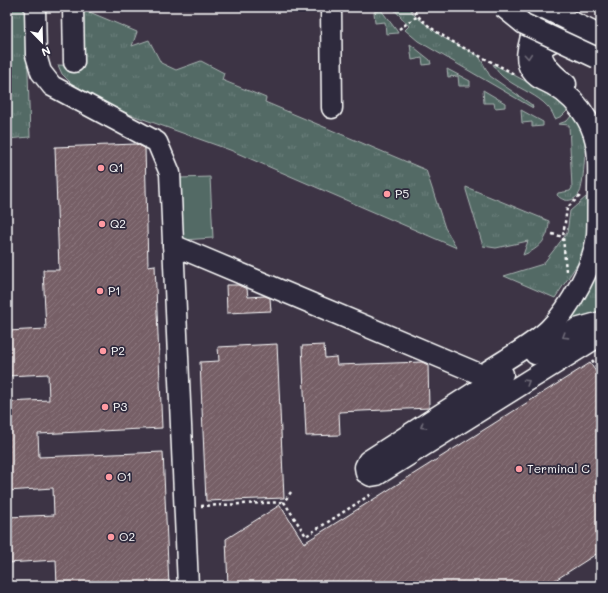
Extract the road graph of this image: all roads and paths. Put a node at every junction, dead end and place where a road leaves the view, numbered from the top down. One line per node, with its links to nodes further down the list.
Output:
1 (35, 7): 19 (lane)
2 (73, 7): 12 (lane)
3 (331, 7): 14 (lane)
4 (412, 7): 8 (path)
5 (503, 7): 11 (lane, bridge)
6 (525, 7): 20 (lane, one-way to 20)
7 (542, 7): 10 (lane)
8 (418, 16): 9 (path); 13 (path)
9 (399, 29)
10 (600, 36): 15 (lane)
11 (600, 59)
12 (74, 62)
13 (519, 76)
14 (332, 108)
15 (599, 116)
16 (582, 194): 18 (path)
17 (552, 234): 18 (path)
18 (563, 237): 21 (path)
19 (174, 245): 20 (lane); 28 (lane)
20 (595, 268)
21 (566, 275)
22 (601, 322): 26 (lane, one-way to 26)
23 (601, 335): 26 (lane, one-way to 23)
24 (594, 367): 25 (path)
25 (598, 367)
26 (488, 395): 26 (lane, one-way to 26)
27 (284, 502): 28 (path)
28 (185, 506): 29 (lane)
29 (188, 586)

